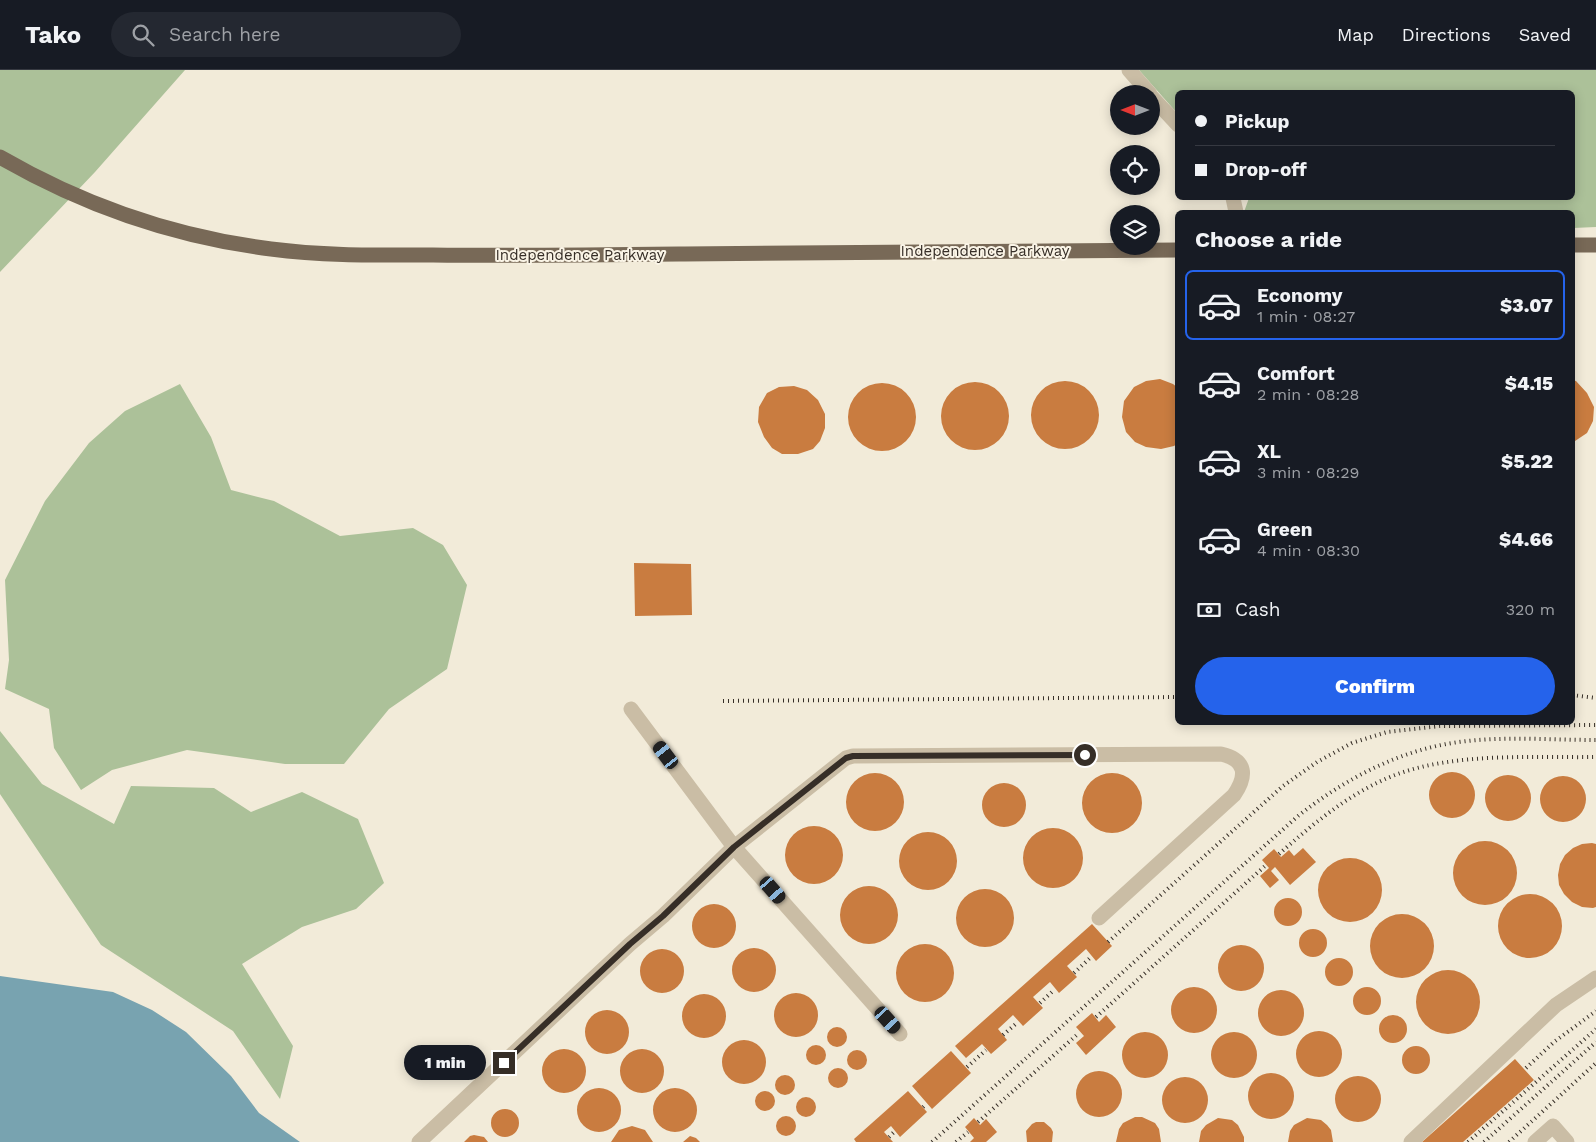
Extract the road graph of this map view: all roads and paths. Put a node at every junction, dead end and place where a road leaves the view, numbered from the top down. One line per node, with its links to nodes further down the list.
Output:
1 (1129, 70): 2 (street)
2 (1142, 85)
3 (1160, 106): 4 (street)
4 (1175, 122)
5 (0, 157): 8 (main road, Independence Parkway)
6 (1575, 245): 7 (main road)
7 (1596, 245)
8 (1175, 250)
9 (631, 709): 10 (street)
10 (734, 847): 11 (street); 13 (street); 14 (street)
11 (1099, 918)
12 (1596, 978): 15 (street)
13 (900, 1034)
14 (420, 1142)
15 (1411, 1142)
16 (1535, 1142): 17 (street)
17 (1567, 1142)

